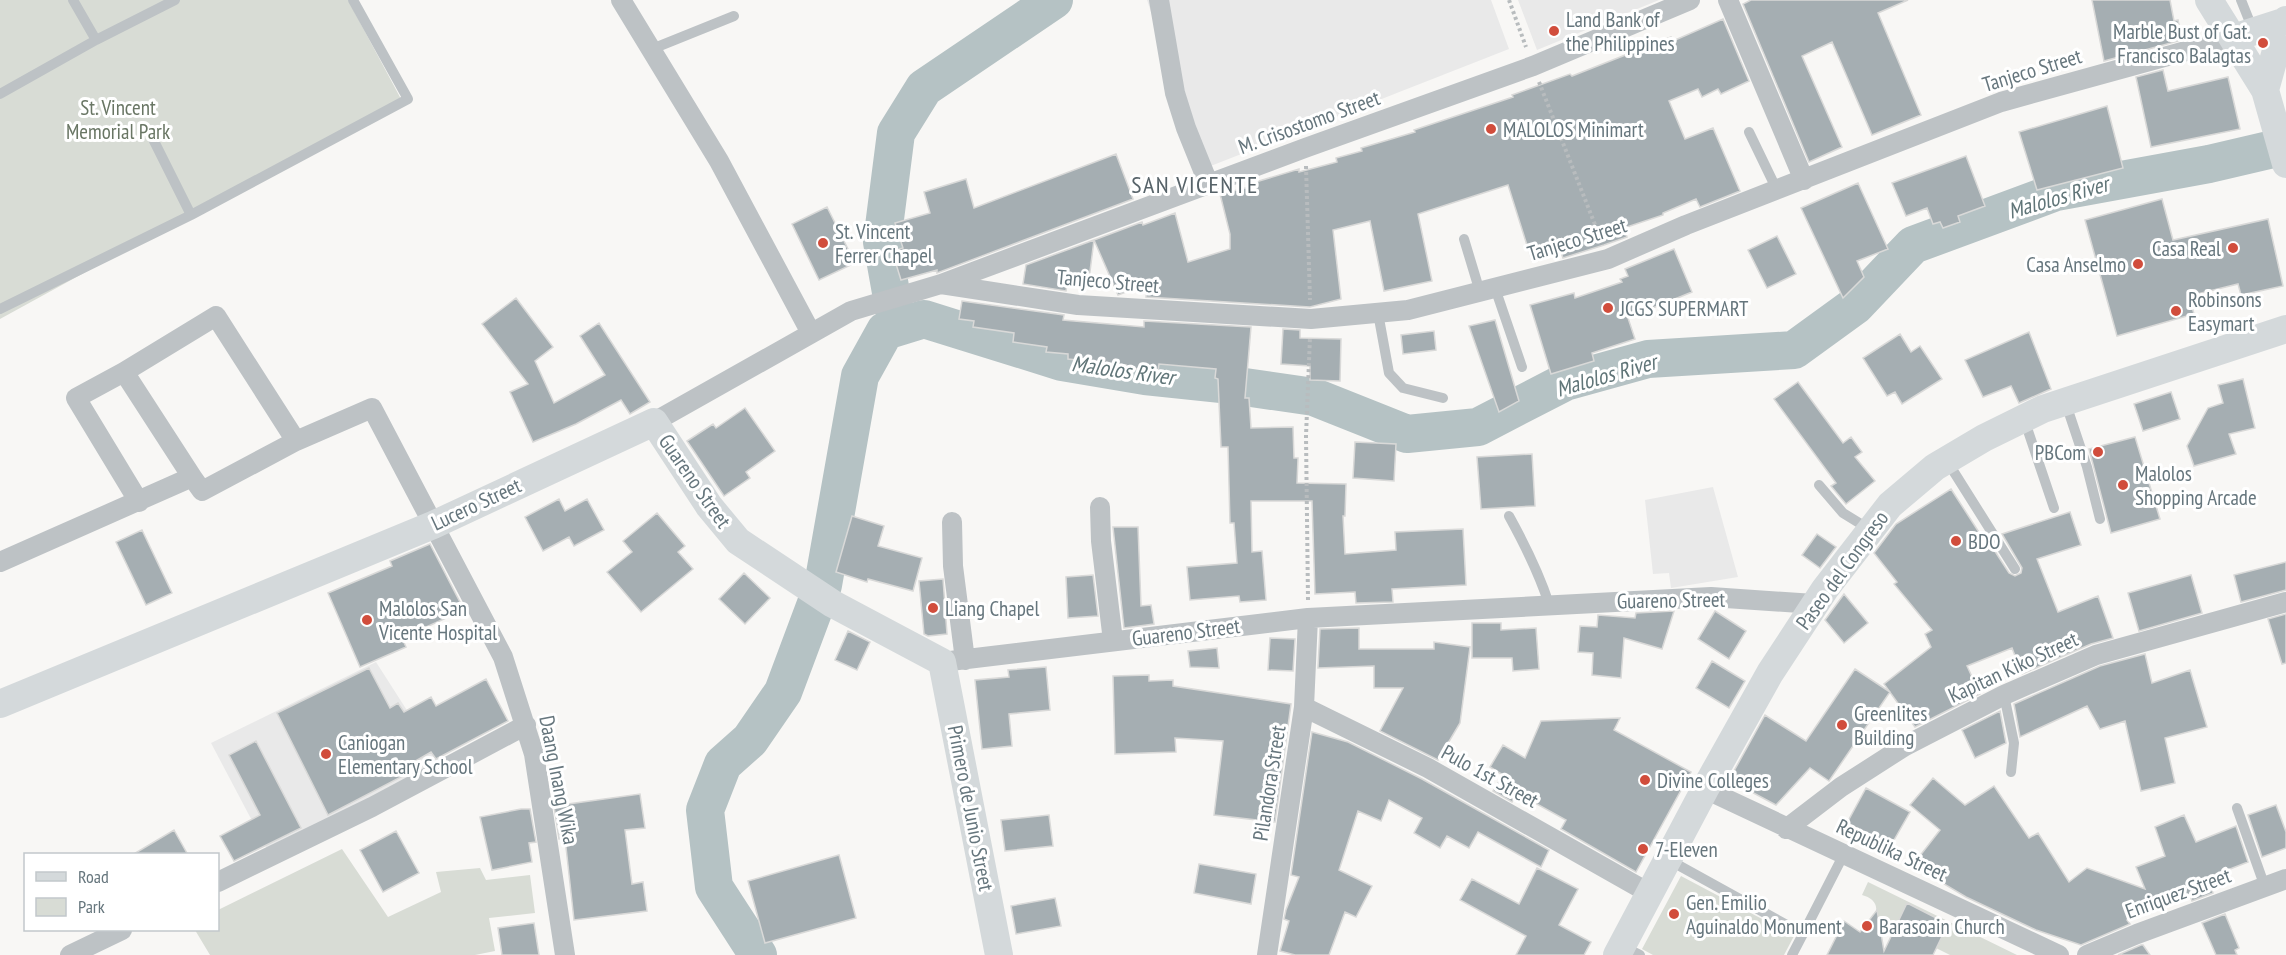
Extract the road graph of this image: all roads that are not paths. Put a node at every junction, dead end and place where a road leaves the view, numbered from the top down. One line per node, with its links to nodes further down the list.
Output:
1 (73, 0): 13 (lane)
2 (175, 0): 13 (lane)
3 (353, 0): 23 (lane)
4 (621, 0): 14 (street)
5 (1159, 0): 21 (street)
6 (1690, 0): 21 (street, M. Crisostomo Street)
7 (1728, 0): 20 (street)
8 (2209, 0): 12 (street)
9 (2241, 0): 12 (lane)
10 (734, 16): 14 (lane)
11 (2285, 21): 12 (street); 15 (street)
12 (2243, 35): 15 (street); 20 (street, Tanjeco Street)
13 (96, 40): 16 (lane)
14 (652, 49): 30 (street)
15 (2265, 90): 19 (street)
16 (0, 94)
17 (149, 131): 23 (lane)
18 (1749, 132): 22 (lane)
19 (2286, 164)
20 (1804, 180): 22 (street, Tanjeco Street)
21 (1209, 185): 25 (street, M. Crisostomo Street)
22 (1777, 190): 26 (street, Tanjeco Street)
23 (191, 215): 27 (lane)
24 (1464, 239): 26 (lane)
25 (941, 285): 28 (street, Tanjeco Street); 30 (street, Lucero Street)
26 (1488, 290): 28 (street, Tanjeco Street); 31 (lane)
27 (0, 309)
28 (1378, 313): 33 (lane)
29 (2286, 329): 34 (street, Paseo del Congreso)
30 (811, 333): 36 (street, Lucero Street)
31 (1522, 367)
32 (124, 372): 37 (street); 39 (street); 41 (street)
33 (1443, 398)
34 (2065, 402): 35 (street, Paseo del Congreso); 45 (lane)
35 (2024, 419): 38 (street, Paseo del Congreso); 43 (lane)
36 (654, 422): 47 (street, Lucero Street); 56 (street, Guareno Street)
37 (296, 441): 39 (street); 47 (street, Daang Inang Wika)
38 (1947, 460): 48 (street, Paseo del Congreso); 50 (lane)
39 (192, 477): 41 (street)
40 (1819, 485): 48 (lane)
41 (140, 502): 49 (street)
42 (1100, 507): 55 (street)
43 (2054, 508)
44 (1509, 516): 52 (lane)
45 (2100, 519)
46 (952, 522): 56 (street)
47 (433, 525): 58 (street, Lucero Street); 60 (street, Daang Inang Wika)
48 (1870, 529): 53 (street, Paseo del Congreso)
49 (0, 562)
50 (2015, 569)
51 (2286, 602): 57 (street, Kapitan Kiko Street)
52 (1549, 604): 53 (street, Guareno Street); 54 (street, Guareno Street)
53 (1814, 604): 62 (street, Paseo del Congreso)
54 (1308, 618): 55 (street, Guareno Street); 59 (street, Pilandora Street)
55 (1113, 641): 56 (street, Guareno Street)
56 (954, 661): 76 (street, Primero de Junio Street)
57 (2004, 694): 61 (lane); 64 (street, Kapitan Kiko Street)
58 (0, 704)
59 (1304, 707): 70 (street, Pulo 1st Street); 77 (street, Pilandora Street)
60 (526, 725): 68 (street); 75 (street, Daang Inang Wika)
61 (2011, 772)
62 (1705, 789): 64 (street, Republika Street); 66 (street, Paseo del Congreso)
63 (2237, 808): 69 (lane)
64 (1786, 829): 65 (street, Republika Street)
65 (1844, 854): 72 (lane); 79 (street, Republika Street)
66 (1668, 860): 70 (street, Paseo del Congreso); 72 (lane)
67 (2286, 879): 69 (street, Enriquez Street)
68 (219, 882)
69 (2265, 887): 80 (street, Enriquez Street)
70 (1650, 893): 73 (street, Paseo del Congreso)
71 (120, 931): 74 (street)
72 (1803, 934): 78 (lane)
73 (1626, 952)
74 (70, 955)
75 (566, 955)
76 (999, 955)
77 (1267, 955)
78 (1792, 955)
79 (2059, 955)
80 (2087, 955)

